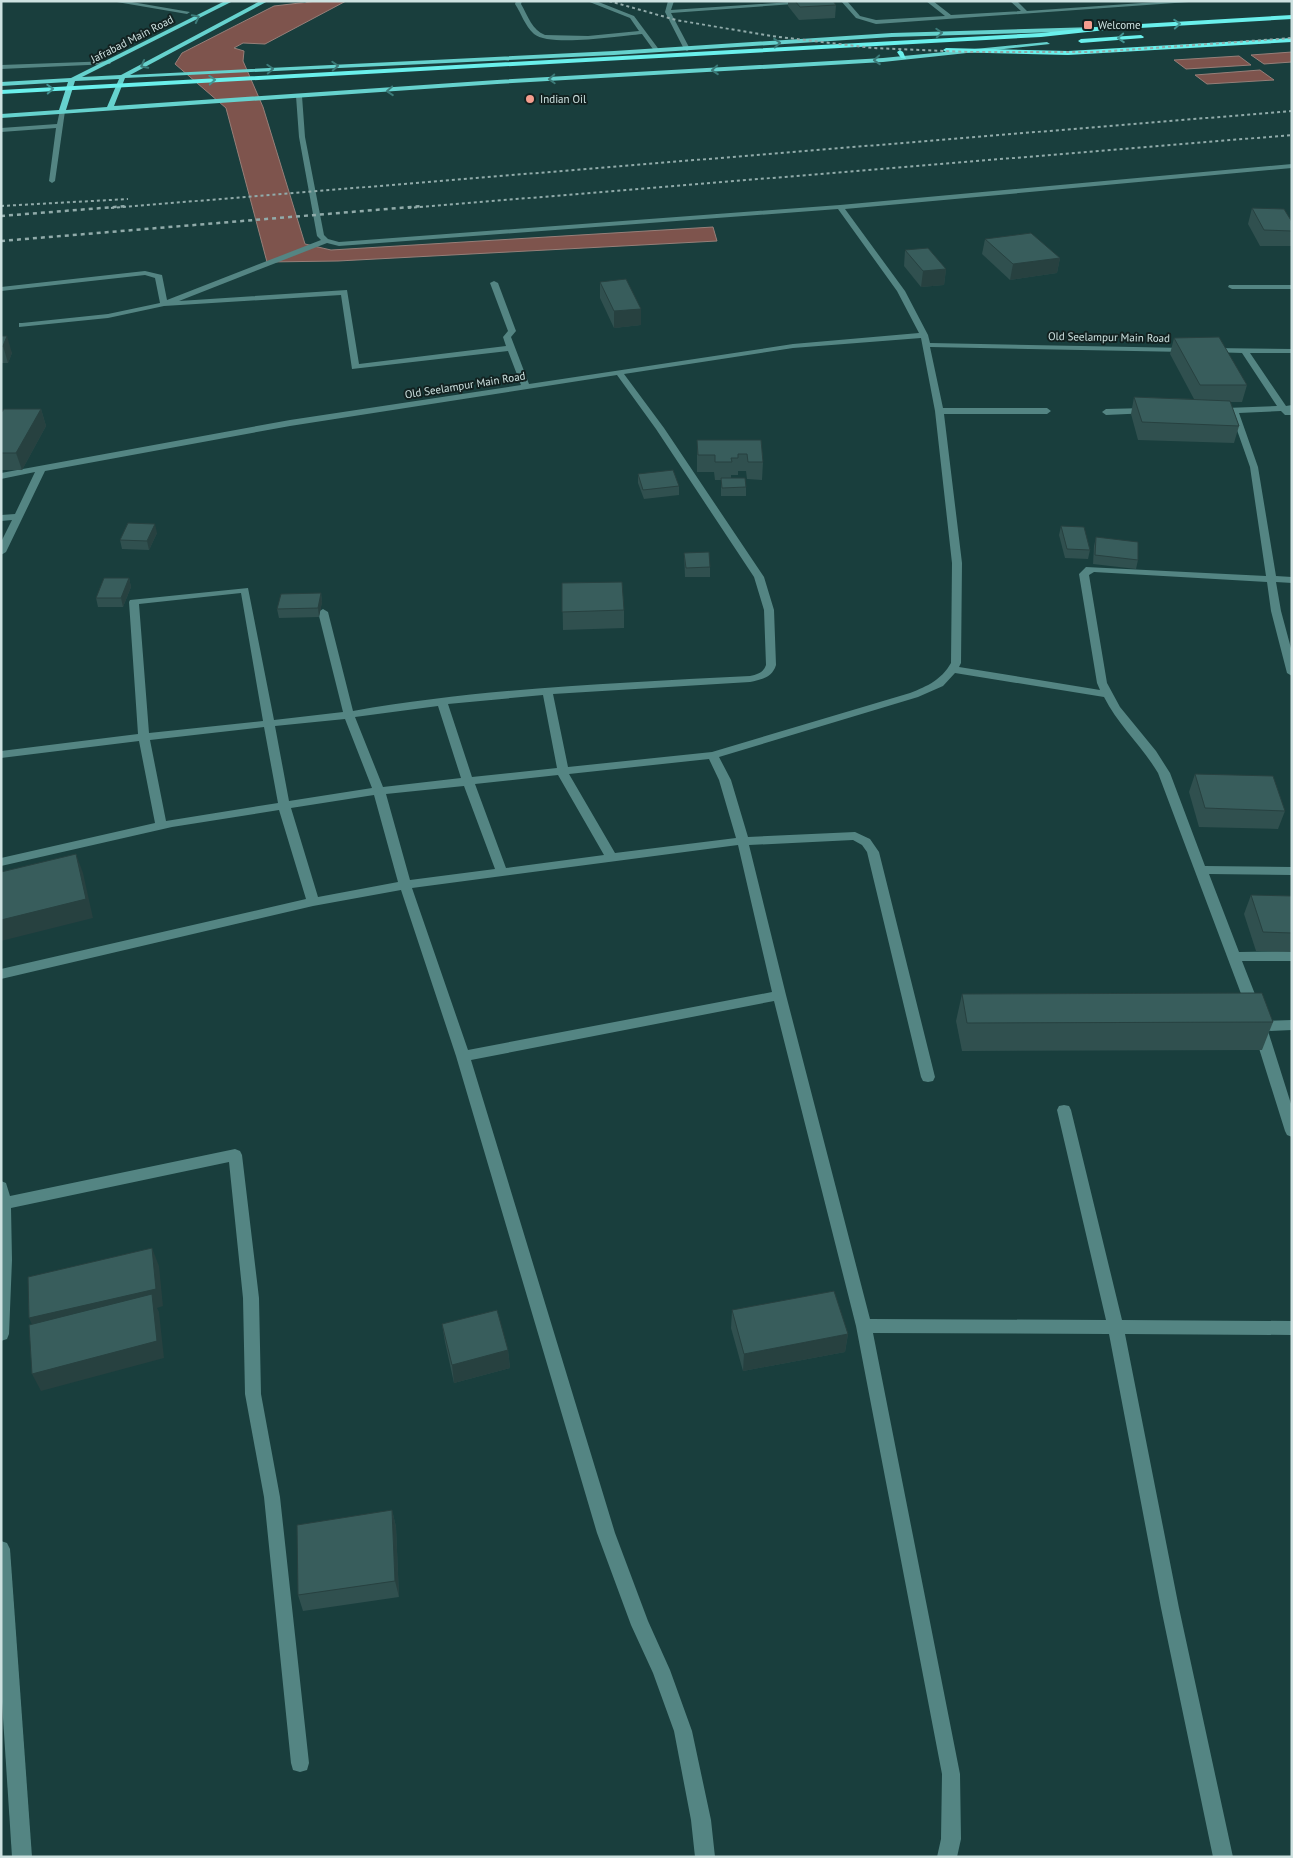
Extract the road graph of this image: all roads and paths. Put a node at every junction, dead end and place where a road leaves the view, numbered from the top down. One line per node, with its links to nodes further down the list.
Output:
1 (114, 1): 15 (street)
2 (154, 1): 15 (street)
3 (230, 1): 35 (main road, Jafrabad Main Road, one-way to 3)
4 (264, 1): 37 (main road, one-way to 37)
5 (519, 1): 24 (street)
6 (590, 1): 24 (street)
7 (671, 1): 17 (street)
8 (843, 1): 12 (street); 20 (street)
9 (929, 1): 20 (street)
10 (1013, 1): 18 (street)
11 (1200, 1): 18 (street)
12 (833, 2)
13 (771, 3): 14 (street); 17 (street)
14 (813, 3)
15 (146, 5): 16 (street)
16 (187, 12)
17 (668, 12): 30 (street)
18 (1027, 13): 20 (street)
19 (1292, 17): 23 (highway, one-way to 19)
20 (951, 18)
21 (1292, 25): 22 (highway)
22 (1282, 26)
23 (1106, 28): 30 (main road, one-way to 23); 40 (highway, one-way to 23)
24 (643, 32): 32 (street)
25 (1145, 36): 27 (highway, one-way to 27)
26 (1292, 40): 33 (highway)
27 (1077, 41)
28 (1057, 43): 29 (highway)
29 (1047, 44): 31 (highway); 33 (main road)
30 (687, 49): 32 (main road)
31 (946, 50): 33 (highway); 34 (highway)
32 (657, 51): 37 (main road, one-way to 32)
33 (981, 51): 34 (main road)
34 (902, 55): 41 (main road, one-way to 41); 42 (highway)
35 (110, 62): 36 (street); 38 (main road, Jafrabad Main Road)
36 (1, 67)
37 (123, 76): 38 (main road); 43 (main road)
38 (72, 80): 39 (main road); 44 (main road)
39 (1, 84)
40 (1, 92)
41 (299, 96): 43 (main road); 51 (street)
42 (1, 100)
43 (110, 108): 44 (main road)
44 (62, 111): 45 (main road); 46 (street)
45 (1, 116)
46 (60, 126): 47 (street); 49 (street)
47 (1, 130)
48 (1292, 166): 50 (street)
49 (52, 181)
50 (840, 207): 51 (street); 58 (street)
51 (326, 241): 56 (street)
52 (494, 283): 59 (street)
53 (1232, 287): 54 (street)
54 (1292, 287)
55 (1, 288): 56 (street)
56 (164, 304): 57 (street); 59 (street)
57 (22, 325)
58 (924, 335): 60 (street); 65 (street, Old Seelampur Main Road)
59 (511, 348): 66 (street)
60 (927, 348): 61 (street, Old Seelampur Main Road); 68 (street)
61 (1196, 350)
62 (1206, 350): 63 (street)
63 (1245, 351): 64 (street); 67 (street)
64 (1292, 351)
65 (619, 373): 66 (street, Old Seelampur Main Road); 85 (street)
66 (526, 387): 75 (street, Old Seelampur Main Road)
67 (1287, 408): 71 (street); 74 (street)
68 (939, 411): 72 (street); 83 (street)
69 (1156, 411): 73 (street)
70 (1214, 411): 71 (street)
71 (1234, 411): 80 (street)
72 (1047, 412)
73 (1106, 412)
74 (1292, 416)
75 (41, 470): 76 (street, Old Seelampur Main Road); 77 (street)
76 (1, 476)
77 (20, 516): 78 (street); 79 (street)
78 (1, 518)
79 (1, 552)
80 (1271, 579): 81 (street); 84 (street); 86 (street)
81 (1292, 580)
82 (323, 612): 88 (street)
83 (953, 669): 86 (street); 92 (street)
84 (1292, 673)
85 (548, 690): 87 (street); 93 (street)
86 (1106, 694): 101 (street)
87 (442, 701): 88 (street); 94 (street)
88 (349, 715): 89 (street); 95 (street)
89 (269, 723): 90 (street); 90 (street); 96 (street)
90 (144, 737): 91 (street); 97 (street)
91 (1, 755)
92 (713, 756): 93 (street); 98 (street)
93 (563, 772): 94 (street); 99 (street)
94 (468, 782): 95 (street); 103 (street)
95 (380, 791): 96 (street); 104 (street)
96 (284, 806): 97 (street); 105 (street)
97 (161, 826): 100 (street)
98 (741, 841): 99 (street); 109 (street); 113 (street)
99 (612, 858): 103 (street)
100 (1, 862)
101 (1200, 870): 102 (street); 107 (street)
102 (1292, 871)
103 (502, 873): 104 (street)
104 (405, 885): 105 (street); 112 (street)
105 (313, 902): 108 (street)
106 (1292, 956): 107 (street)
107 (1235, 957): 111 (street)
108 (1, 974)
109 (779, 995): 112 (street); 118 (street)
110 (1292, 1025): 111 (street)
111 (1260, 1026): 115 (street)
112 (463, 1056): 125 (street)
113 (928, 1077)
114 (1064, 1110): 119 (street)
115 (1292, 1131)
116 (1, 1187): 117 (street)
117 (3, 1203): 121 (street); 123 (street)
118 (864, 1326): 119 (street); 126 (street)
119 (1116, 1328): 120 (street); 127 (street)
120 (1292, 1328)
121 (1, 1334)
122 (1, 1549): 124 (street)
123 (300, 1763)
124 (22, 1857)
125 (705, 1857)
126 (947, 1857)
127 (1223, 1857)

